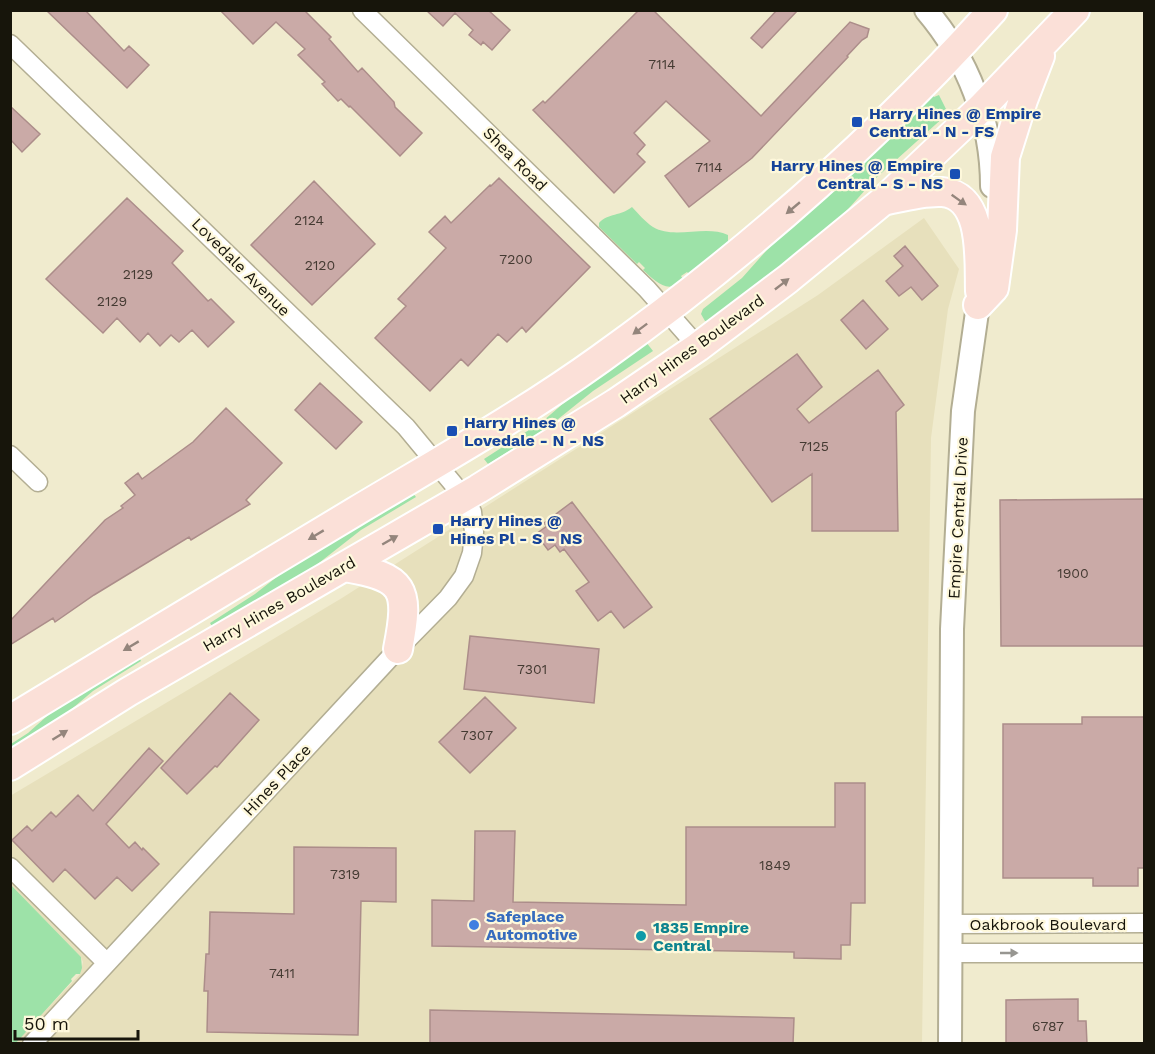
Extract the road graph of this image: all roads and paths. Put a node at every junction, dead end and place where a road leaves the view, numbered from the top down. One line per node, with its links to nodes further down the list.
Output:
1 (362, 10): 11 (street, Shea Road)
2 (926, 10): 7 (street, Empire Central Drive)
3 (993, 10): 7 (main road)
4 (1075, 10): 5 (main road, Harry Hines Boulevard)
5 (1057, 32): 8 (main road, Harry Hines Boulevard); 10 (main road)
6 (10, 44): 14 (street, Lovedale Avenue)
7 (955, 51): 8 (street, Empire Central Drive); 11 (main road, one-way to 11)
8 (981, 108): 9 (main road, Harry Hines Boulevard); 10 (street, Empire Central Drive)
9 (882, 201): 10 (main road, one-way to 10); 12 (main road, Harry Hines Boulevard, one-way to 9)
10 (979, 298): 25 (street, Empire Central Drive)
11 (665, 310): 12 (street, Shea Road); 14 (main road, one-way to 14)
12 (698, 347): 16 (main road, Harry Hines Boulevard)
13 (10, 456): 15 (street)
14 (437, 462): 16 (street, Lovedale Avenue); 18 (main road, one-way to 18)
15 (38, 482)
16 (464, 497): 17 (main road, Harry Hines Boulevard, one-way to 16); 19 (street, Hines Place)
17 (344, 567): 19 (main road); 20 (main road, Harry Hines Boulevard)
18 (161, 628): 20 (main road); 21 (main road, one-way to 21)
19 (398, 649): 28 (street, Hines Place)
20 (179, 662): 22 (main road, Harry Hines Boulevard, one-way to 20)
21 (10, 720)
22 (10, 766)
23 (10, 867): 28 (street)
24 (1144, 923): 25 (street, Oakbrook Boulevard)
25 (951, 924): 26 (street, Empire Central Drive)
26 (951, 953): 27 (street, Oakbrook Boulevard, one-way to 27); 30 (street, Empire Central Drive)
27 (1144, 953)
28 (107, 963): 29 (street, Hines Place)
29 (32, 1044)
30 (950, 1044)

